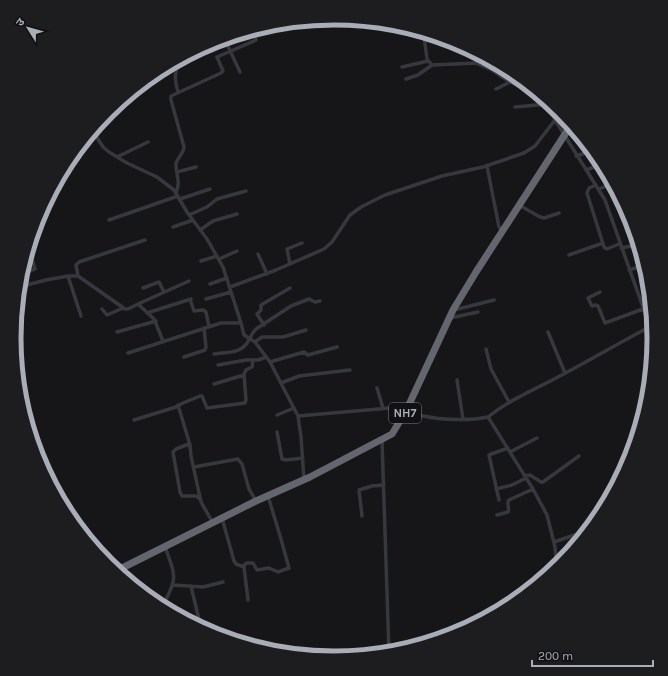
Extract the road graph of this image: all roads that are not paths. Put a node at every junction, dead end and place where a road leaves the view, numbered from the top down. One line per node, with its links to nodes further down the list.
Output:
1 (254, 36): 4 (street)
2 (424, 39): 6 (street)
3 (227, 44): 4 (street)
4 (230, 50): 11 (street); 17 (street)
5 (475, 59): 7 (street)
6 (428, 61): 8 (street); 10 (street)
7 (477, 63): 8 (street); 12 (street)
8 (432, 65): 13 (street)
9 (178, 67): 17 (street)
10 (402, 67)
11 (240, 72)
12 (502, 77): 14 (street)
13 (406, 79)
14 (510, 82): 15 (street); 16 (street)
15 (520, 87)
16 (496, 89)
17 (178, 92): 33 (street)
18 (542, 105): 19 (street)
19 (515, 107)
20 (554, 116): 21 (street)
21 (555, 120): 23 (street); 29 (street)
22 (568, 131): 23 (highway, NH7)
23 (565, 135): 27 (street); 40 (highway, NH7)
24 (96, 136): 28 (street)
25 (148, 142): 28 (street)
26 (586, 153): 27 (street)
27 (576, 156): 32 (street)
28 (118, 157): 39 (street)
29 (487, 166): 47 (street); 60 (street)
30 (595, 166): 32 (street)
31 (196, 167): 33 (street)
32 (586, 170): 34 (street)
33 (178, 172): 39 (street)
34 (596, 185): 37 (street); 51 (street)
35 (607, 186): 37 (street)
36 (210, 189): 39 (street)
37 (599, 189): 53 (street)
38 (246, 191): 43 (street)
39 (178, 196): 43 (street); 44 (street)
40 (519, 205): 42 (street); 47 (highway, NH7)
41 (237, 214): 48 (street)
42 (559, 214)
43 (189, 215): 45 (street)
44 (109, 220)
45 (193, 220): 46 (street); 48 (street)
46 (173, 227)
47 (501, 229): 84 (highway, NH7)
48 (200, 230): 57 (street)
49 (146, 240): 66 (street)
50 (302, 243): 60 (street)
51 (603, 243): 53 (street); 56 (street)
52 (632, 245): 53 (street)
53 (620, 246): 62 (street)
54 (237, 251): 57 (street)
55 (258, 254): 64 (street)
56 (569, 255)
57 (218, 257): 58 (street); 67 (street)
58 (202, 260)
59 (33, 262): 63 (street)
60 (290, 264): 64 (street)
61 (639, 267): 62 (street)
62 (629, 270): 83 (street)
63 (28, 272)
64 (267, 274): 71 (street)
65 (68, 276): 66 (street); 70 (street); 88 (street)
66 (78, 276): 81 (street)
67 (227, 278): 69 (street); 71 (street)
68 (189, 281): 74 (street)
69 (210, 284)
70 (26, 285)
71 (230, 287): 75 (street)
72 (143, 288): 74 (street)
73 (290, 288): 92 (street)
74 (164, 292): 80 (street)
75 (231, 292): 77 (street); 91 (street)
76 (600, 292): 83 (street)
77 (206, 299)
78 (494, 300): 84 (street)
79 (320, 301): 92 (street)
80 (138, 304): 81 (street); 86 (street)
81 (123, 308): 82 (street)
82 (102, 309)
83 (643, 309): 87 (street)
84 (453, 310): 89 (highway, NH7)
85 (478, 312): 89 (street)
86 (147, 313): 90 (street); 93 (street)
87 (646, 315)
88 (81, 316)
89 (449, 318): 122 (highway, NH7)
90 (156, 321): 97 (street); 100 (street)
91 (241, 323): 93 (street); 99 (street)
92 (264, 325): 99 (street)
93 (209, 327): 94 (street)
94 (204, 328): 100 (street); 106 (street)
95 (647, 328): 112 (street)
96 (306, 330): 101 (street)
97 (117, 332)
98 (548, 332): 112 (street)
99 (249, 339): 101 (street); 105 (street)
100 (163, 341): 104 (street)
101 (256, 342): 107 (street)
102 (337, 347): 109 (street)
103 (486, 350): 118 (street)
104 (128, 353)
105 (214, 354)
106 (184, 357)
107 (266, 357): 108 (street); 109 (street)
108 (252, 360): 110 (street); 113 (street)
109 (270, 362): 115 (street)
110 (218, 365)
111 (350, 370): 115 (street)
112 (565, 373): 118 (street)
113 (244, 375): 116 (street); 119 (street)
114 (457, 380): 127 (street)
115 (282, 383): 120 (street)
116 (214, 384)
117 (377, 388): 121 (street)
118 (509, 402): 125 (street)
119 (178, 405): 126 (street); 131 (street)
120 (294, 408): 123 (street); 124 (street)
121 (383, 408): 122 (street); 124 (street)
122 (406, 411): 127 (street); 130 (highway, NH7)
123 (277, 415)
124 (298, 416): 134 (street)
125 (488, 417): 127 (street); 132 (street)
126 (134, 420)
127 (463, 420)
128 (277, 432): 134 (street)
129 (537, 438): 132 (street)
130 (382, 440): 137 (highway, NH7); 138 (street)
131 (190, 444): 135 (street); 142 (street)
132 (509, 450): 136 (street); 139 (street)
133 (579, 456): 136 (street)
134 (303, 458): 137 (street)
135 (194, 467): 142 (street); 144 (street)
136 (525, 477): 139 (street); 140 (street)
137 (304, 480): 141 (highway, NH7)
138 (384, 485): 146 (street); 161 (street)
139 (496, 489): 143 (street)
140 (533, 489): 145 (street); 150 (street)
141 (268, 496): 144 (highway, NH7); 153 (street)
142 (201, 500): 148 (street)
143 (499, 500)
144 (256, 501): 147 (highway, NH7)
145 (496, 515)
146 (362, 516)
147 (222, 518): 148 (highway, NH7); 153 (street)
148 (213, 523): 151 (highway, NH7)
149 (578, 534): 150 (street)
150 (554, 542): 152 (street)
151 (165, 547): 154 (highway, NH7); 156 (street)
152 (556, 558)
153 (243, 566): 158 (street)
154 (122, 568)
155 (223, 582): 157 (street)
156 (173, 585): 157 (street); 159 (street)
157 (191, 586): 160 (street)
158 (248, 600)
159 (165, 601)
160 (199, 620)
161 (389, 646)

